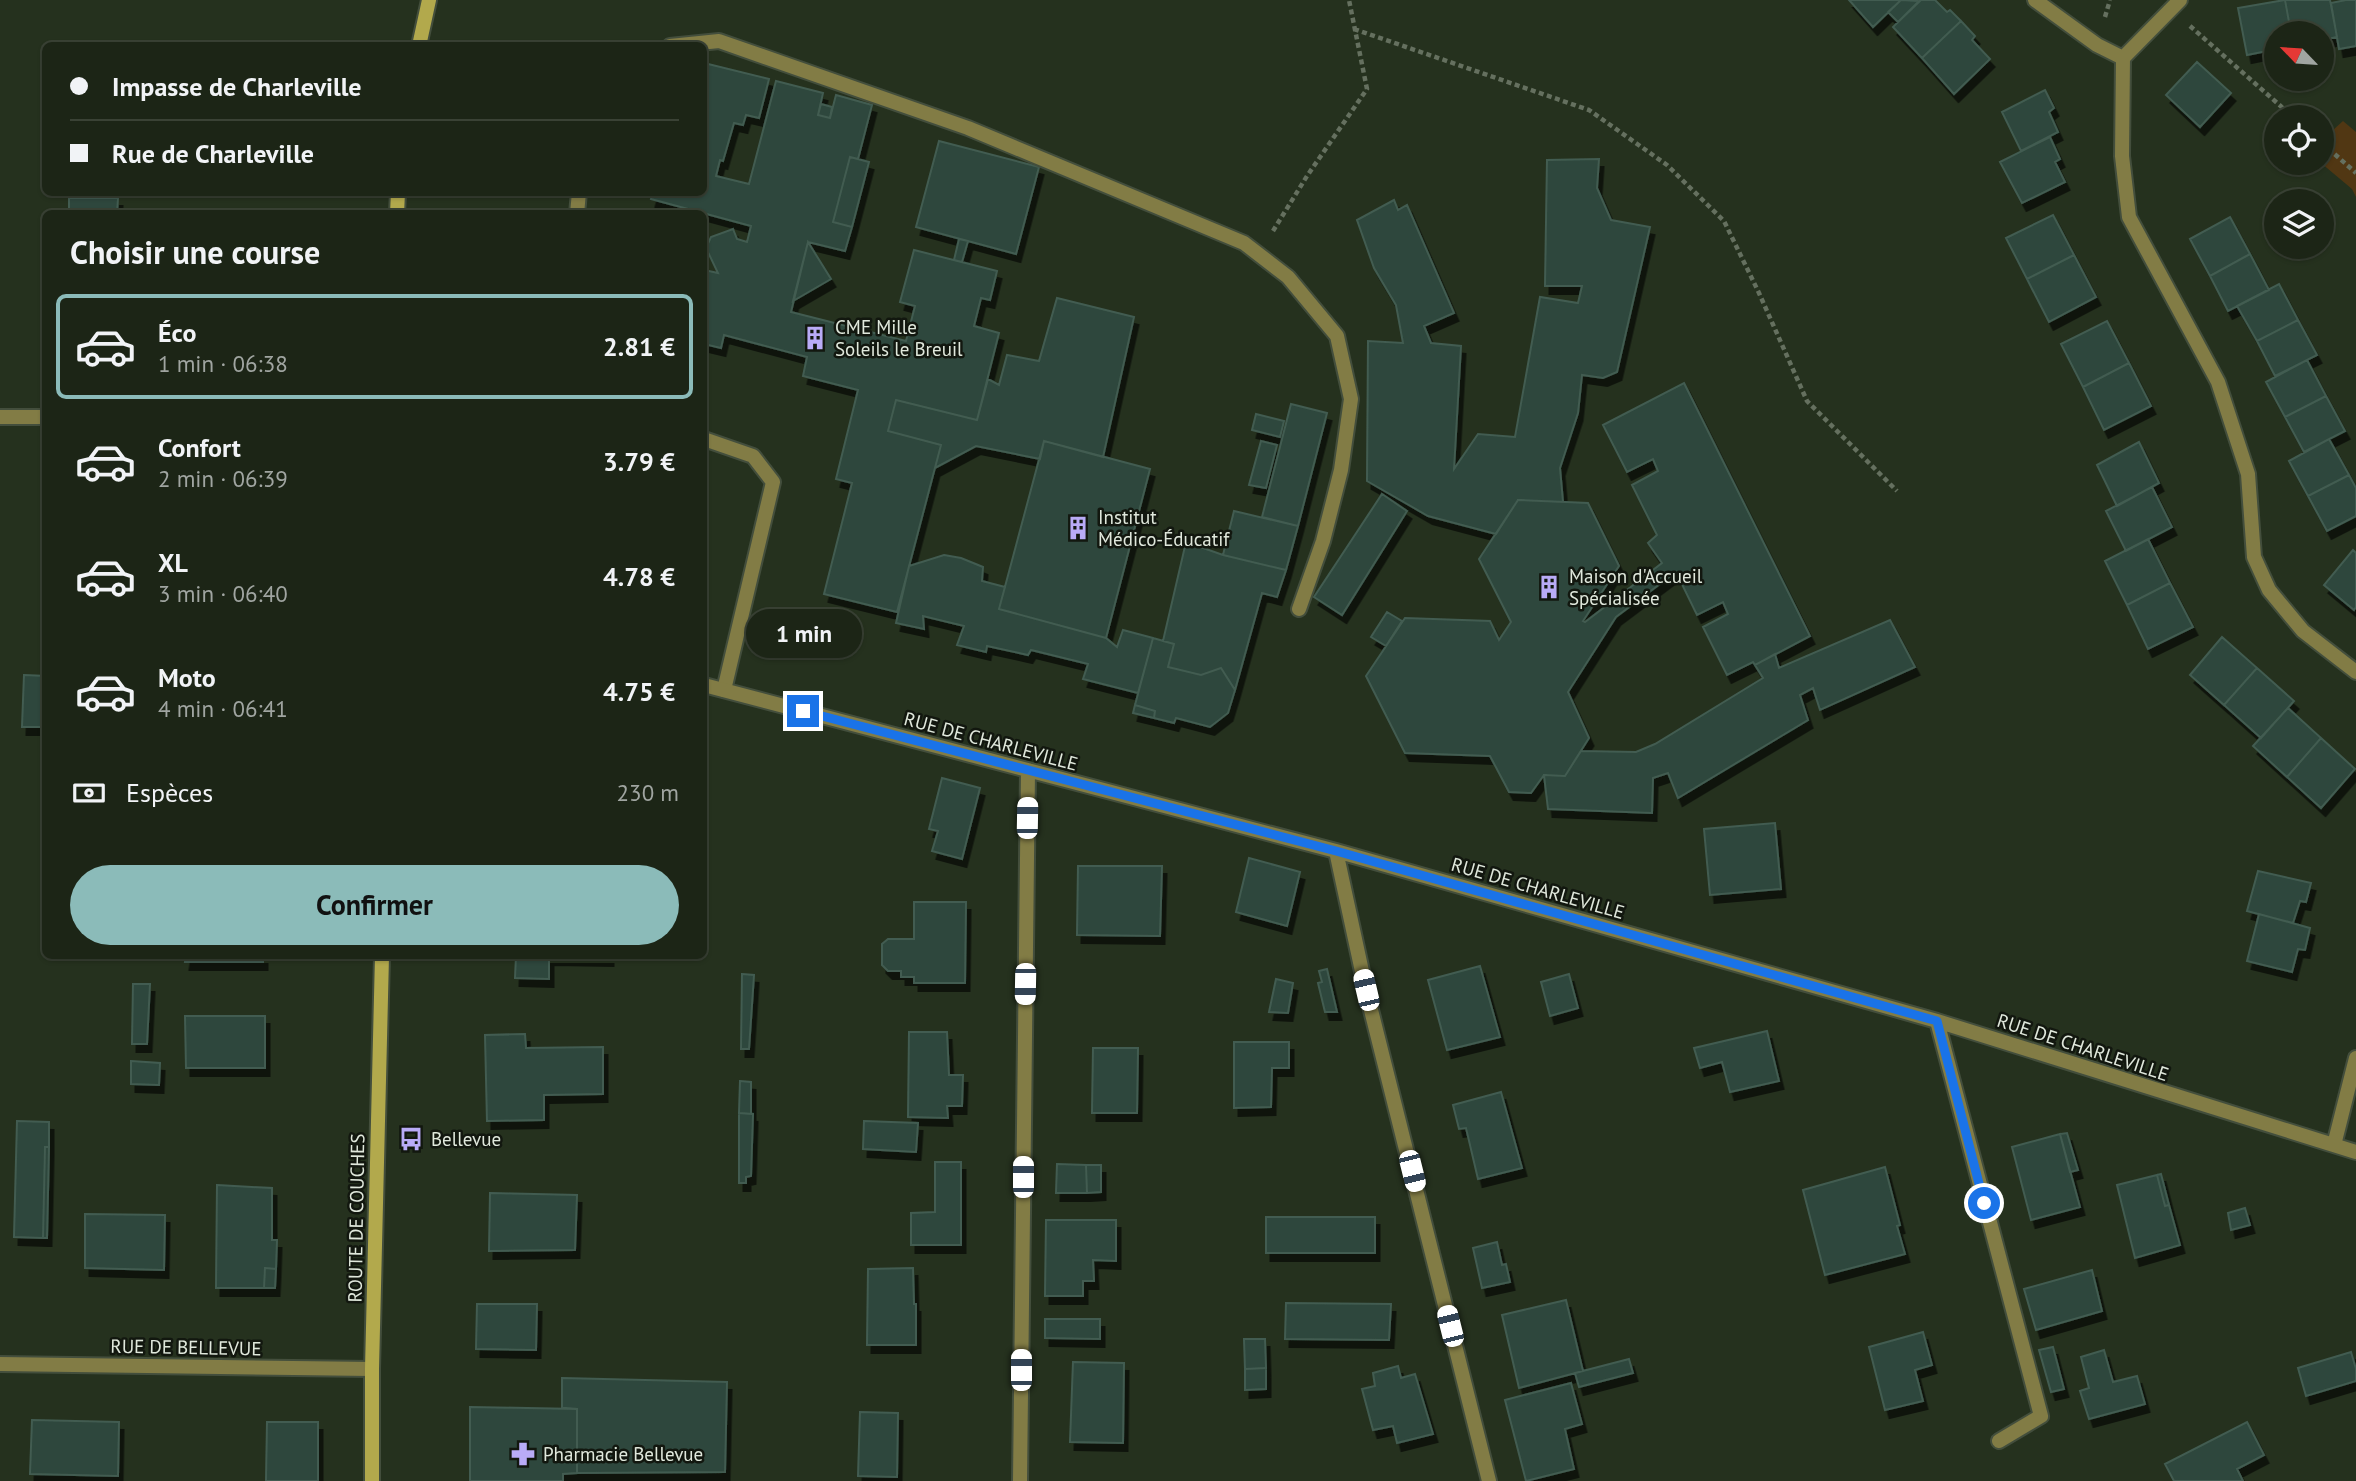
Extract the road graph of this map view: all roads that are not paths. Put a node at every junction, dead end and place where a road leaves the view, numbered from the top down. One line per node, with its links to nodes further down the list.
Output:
1 (429, 0): 4 (main road)
2 (2035, 0): 6 (street)
3 (2175, 5): 6 (street)
4 (420, 42)
5 (707, 42): 10 (street)
6 (2123, 58): 11 (street)
7 (42, 417): 8 (street)
8 (0, 418)
9 (707, 440): 13 (street)
10 (1299, 609)
11 (2356, 672)
12 (707, 686): 13 (street, RUE DE CHARLEVILLE)
13 (724, 690): 14 (street, RUE DE CHARLEVILLE)
14 (1028, 770): 15 (street, RUE DE CHARLEVILLE); 25 (street)
15 (1336, 851): 17 (street, RUE DE CHARLEVILLE); 26 (street)
16 (382, 959): 22 (main road, ROUTE DE COUCHES)
17 (1937, 1021): 19 (street, RUE DE CHARLEVILLE); 23 (street)
18 (2356, 1058): 19 (street)
19 (2334, 1145): 20 (street, RUE DE CHARLEVILLE)
20 (2356, 1152)
21 (0, 1364): 22 (street, RUE DE BELLEVUE)
22 (372, 1368): 24 (main road, ROUTE DE COUCHES)
23 (1999, 1441)
24 (372, 1481)
25 (1020, 1481)
26 (1489, 1481)

